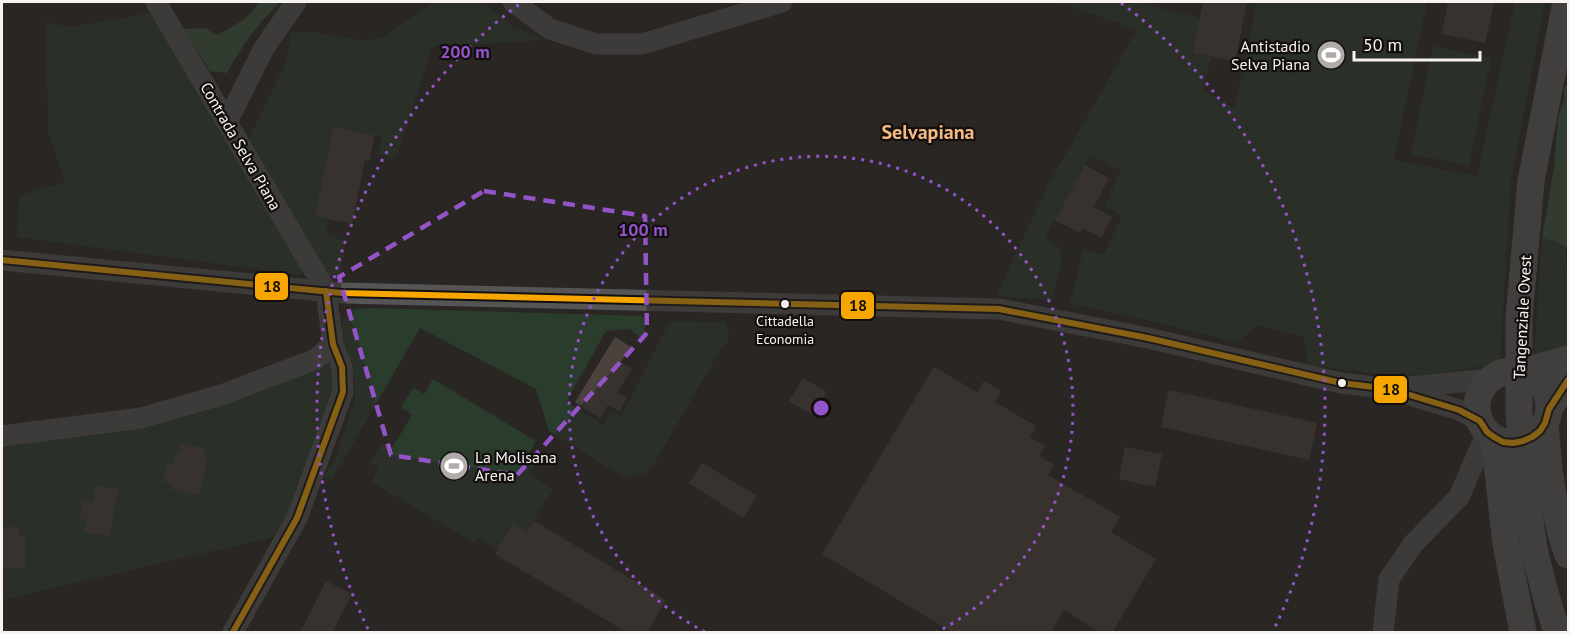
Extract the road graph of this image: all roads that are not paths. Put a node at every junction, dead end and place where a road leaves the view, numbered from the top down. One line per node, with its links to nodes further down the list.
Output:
1 (156, 2): 6 (street, Contrada Selva Piana)
2 (296, 2): 6 (street)
3 (513, 2): 4 (street)
4 (782, 2)
5 (1566, 2): 22 (main road, Tangenziale Ovest, bridge)
6 (227, 122): 8 (street, Contrada Selva Piana)
7 (2, 260): 8 (street)
8 (326, 291): 9 (street); 14 (street)
9 (333, 344): 17 (street); 19 (street)
10 (1569, 358): 11 (main road)
11 (1521, 372): 12 (main road); 15 (main road)
12 (1491, 379): 14 (street); 16 (main road)
13 (1569, 380): 15 (main road)
14 (1390, 389): 16 (street)
15 (1547, 416): 16 (main road); 18 (main road)
16 (1487, 430): 20 (street); 21 (main road)
17 (2, 436)
18 (1569, 555)
19 (233, 633)
20 (1383, 633)
21 (1523, 633)
22 (1557, 633)

